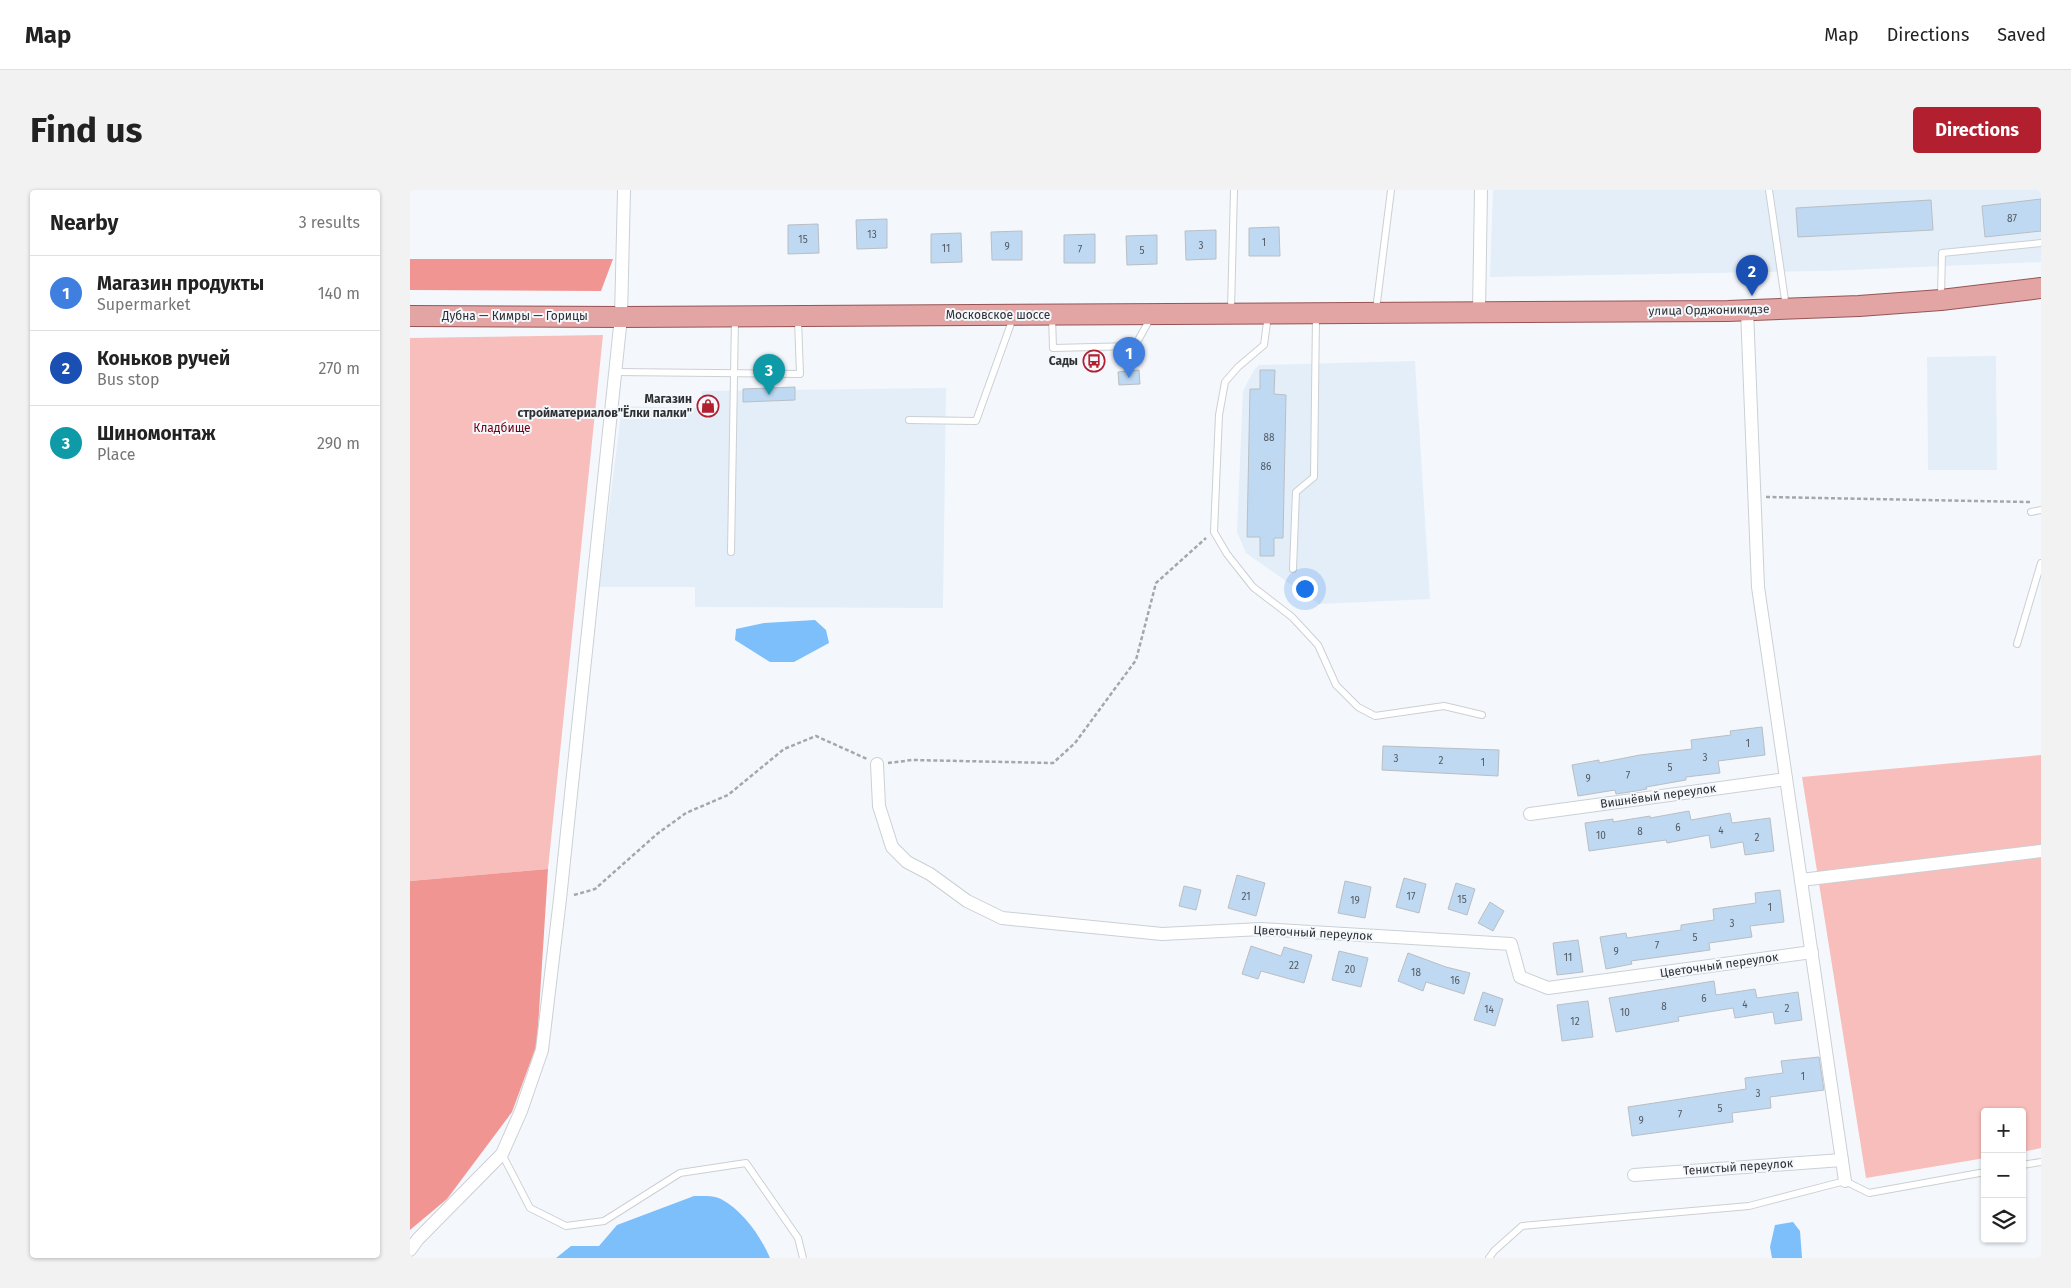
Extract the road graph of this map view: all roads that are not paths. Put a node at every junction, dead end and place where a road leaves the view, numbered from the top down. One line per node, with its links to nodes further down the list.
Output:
1 (624, 190): 22 (street)
2 (1234, 190): 14 (lane)
3 (1391, 190): 12 (lane)
4 (1481, 190): 11 (street)
5 (1770, 190): 9 (lane)
6 (2041, 243): 8 (lane)
7 (2041, 288): 8 (main road, улица Орджоникидзе)
8 (1941, 300): 9 (main road, улица Орджоникидзе)
9 (1786, 308): 10 (main road, улица Орджоникидзе)
10 (1747, 310): 11 (main road, улица Орджоникидзе); 34 (street)
11 (1479, 311): 12 (main road, улица Орджоникидзе)
12 (1376, 313): 16 (main road, Московское шоссе)
13 (1152, 314): 14 (main road, Московское шоссе); 18 (main road, Московское шоссе); 18 (lane)
14 (1231, 314): 15 (main road, Московское шоссе)
15 (1268, 314): 16 (main road, Московское шоссе); 32 (lane)
16 (1316, 314): 30 (lane)
17 (1014, 315): 18 (main road, Московское шоссе); 21 (main road, Московское шоссе); 25 (lane)
18 (1052, 315)
19 (410, 316): 22 (main road, Дубна — Кимры — Горицы)
20 (735, 316): 21 (main road, Московское шоссе); 22 (main road, Московское шоссе); 24 (lane)
21 (798, 316): 24 (lane)
22 (621, 317): 23 (street)
23 (616, 372): 24 (lane); 39 (street)
24 (734, 373): 28 (lane)
25 (909, 420)
26 (2041, 510): 27 (lane)
27 (2031, 512)
28 (731, 552)
29 (2041, 563): 31 (lane)
30 (1293, 569)
31 (2018, 644)
32 (1482, 715)
33 (877, 764): 38 (street, Цветочный переулок)
34 (1786, 779): 35 (street, Вишнёвый переулок); 37 (street)
35 (1530, 814)
36 (2041, 852): 37 (street)
37 (1801, 880): 38 (street)
38 (1812, 952): 40 (street)
39 (502, 1154): 46 (street); 47 (lane)
40 (1842, 1160): 44 (street, Тенистый переулок); 45 (street)
41 (2041, 1162): 42 (lane)
42 (2026, 1164)
43 (1981, 1173): 45 (lane)
44 (1634, 1175)
45 (1845, 1181): 48 (lane)
46 (410, 1250)
47 (803, 1258)
48 (1489, 1258)

